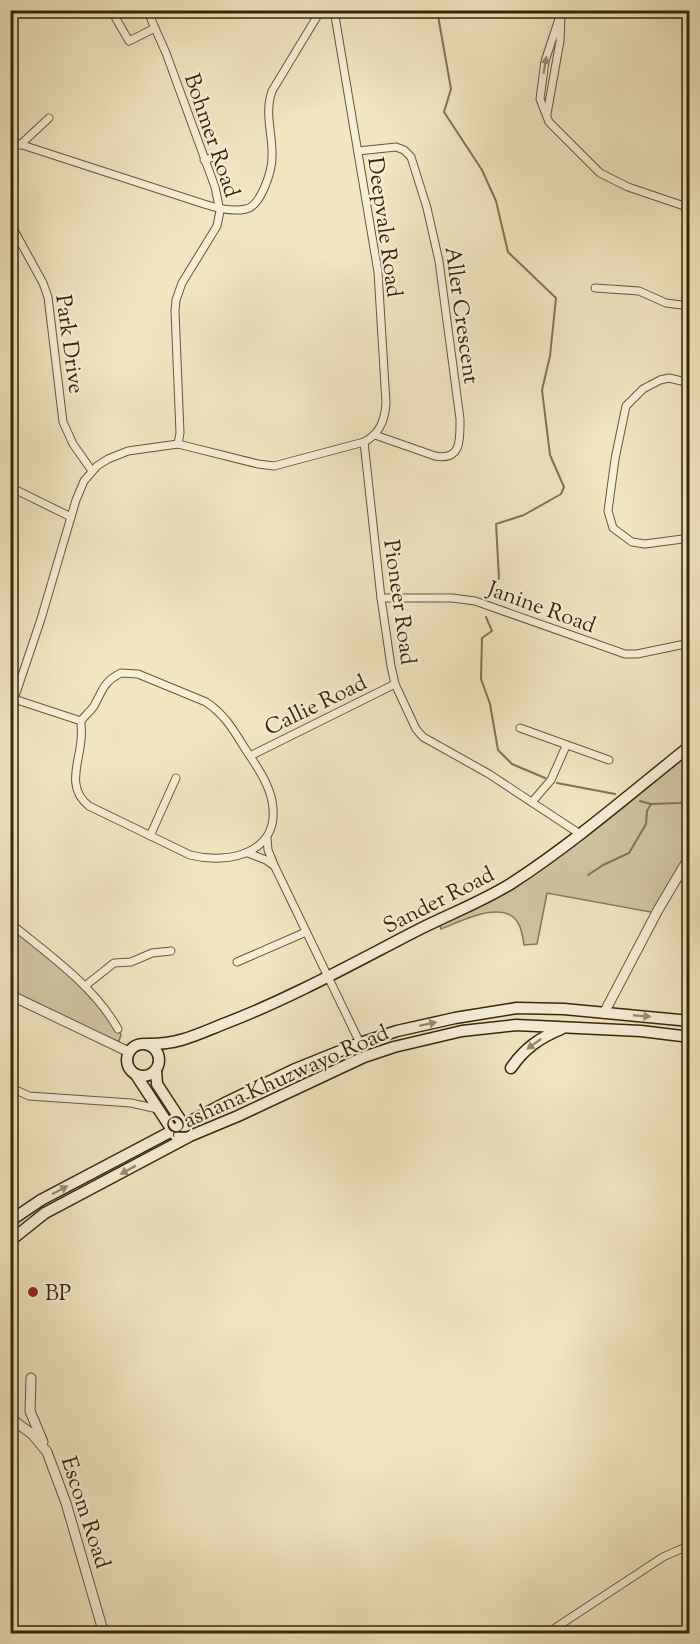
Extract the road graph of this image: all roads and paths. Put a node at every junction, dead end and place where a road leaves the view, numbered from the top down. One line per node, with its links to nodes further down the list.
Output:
1 (111, 10): 6 (street)
2 (147, 10): 6 (street, Bohmer Road)
3 (321, 10): 13 (street)
4 (334, 10): 10 (street, Deepvale Road)
5 (560, 12): 14 (street)
6 (155, 28): 12 (street, Bohmer Road)
7 (49, 118): 9 (street)
8 (11, 144): 9 (street)
9 (20, 145): 13 (street)
10 (358, 151): 19 (street, Deepvale Road); 19 (street, Aller Crescent)
11 (218, 156): 12 (street)
12 (204, 160): 13 (street, Bohmer Road)
13 (220, 208): 21 (street, Bohmer Road)
14 (690, 208)
15 (10, 223): 24 (street, Park Drive)
16 (596, 288): 17 (street)
17 (690, 306)
18 (690, 383): 27 (street)
19 (375, 435): 20 (street)
20 (364, 442): 22 (street); 23 (street, Pioneer Road)
21 (178, 444): 22 (street); 24 (street)
22 (350, 446): 23 (street)
23 (365, 459): 28 (street, Pioneer Road)
24 (92, 471): 26 (street)
25 (10, 487): 26 (street)
26 (71, 518): 31 (street)
27 (690, 538)
28 (381, 598): 29 (street, Janine Road); 30 (street, Pioneer Road)
29 (690, 644)
30 (395, 684): 37 (street, Callie Road); 40 (street, Pioneer Road)
31 (14, 699): 32 (street); 33 (street)
32 (10, 711)
33 (81, 721): 37 (street); 42 (street)
34 (520, 728): 35 (street)
35 (566, 746): 38 (street); 40 (street)
36 (690, 746): 41 (main road, Sander Road)
37 (250, 756): 43 (street)
38 (609, 760)
39 (176, 778): 42 (street)
40 (532, 802): 41 (street, Pioneer Road)
41 (580, 834): 51 (main road, Sander Road)
42 (150, 836): 44 (street)
43 (267, 837): 44 (street); 46 (street)
44 (248, 853): 46 (street)
45 (690, 856): 54 (street)
46 (275, 867): 48 (street)
47 (10, 923): 52 (street)
48 (306, 932): 50 (street); 51 (street)
49 (171, 951): 52 (street)
50 (237, 962)
51 (329, 978): 59 (main road, Sander Road); 60 (street)
52 (85, 986): 57 (street)
53 (10, 995): 62 (street)
54 (604, 1013): 55 (main road, Qashana Khuzwayo Road, one-way to 55); 60 (main road, Qashana Khuzwayo Road, one-way to 54)
55 (690, 1021)
56 (564, 1028): 58 (main road, Qashana Khuzwayo Road); 64 (main road, one-way to 64); 70 (main road, Qashana Khuzwayo Road)
57 (118, 1029)
58 (690, 1037)
59 (177, 1042): 61 (main road, Sander Road); 63 (main road, Sander Road)
60 (360, 1043): 68 (main road, Qashana Khuzwayo Road)
61 (147, 1044): 62 (main road); 63 (main road)
62 (129, 1052): 65 (main road)
63 (158, 1065): 65 (main road); 68 (main road)
64 (511, 1068)
65 (136, 1075): 67 (main road)
66 (10, 1085): 67 (street)
67 (158, 1109): 69 (main road)
68 (184, 1125): 69 (main road, Qashana Khuzwayo Road); 70 (main road)
69 (172, 1131): 71 (main road); 72 (main road, Qashana Khuzwayo Road, one-way to 69)
70 (190, 1136): 71 (main road, Qashana Khuzwayo Road)
71 (179, 1142): 73 (main road, Qashana Khuzwayo Road, one-way to 73)
72 (10, 1221)
73 (10, 1241)
74 (31, 1378): 76 (street)
75 (10, 1418): 76 (street, Escom Road)
76 (47, 1452): 78 (street, Escom Road)
77 (690, 1545): 79 (street)
78 (104, 1634)
79 (546, 1634)

